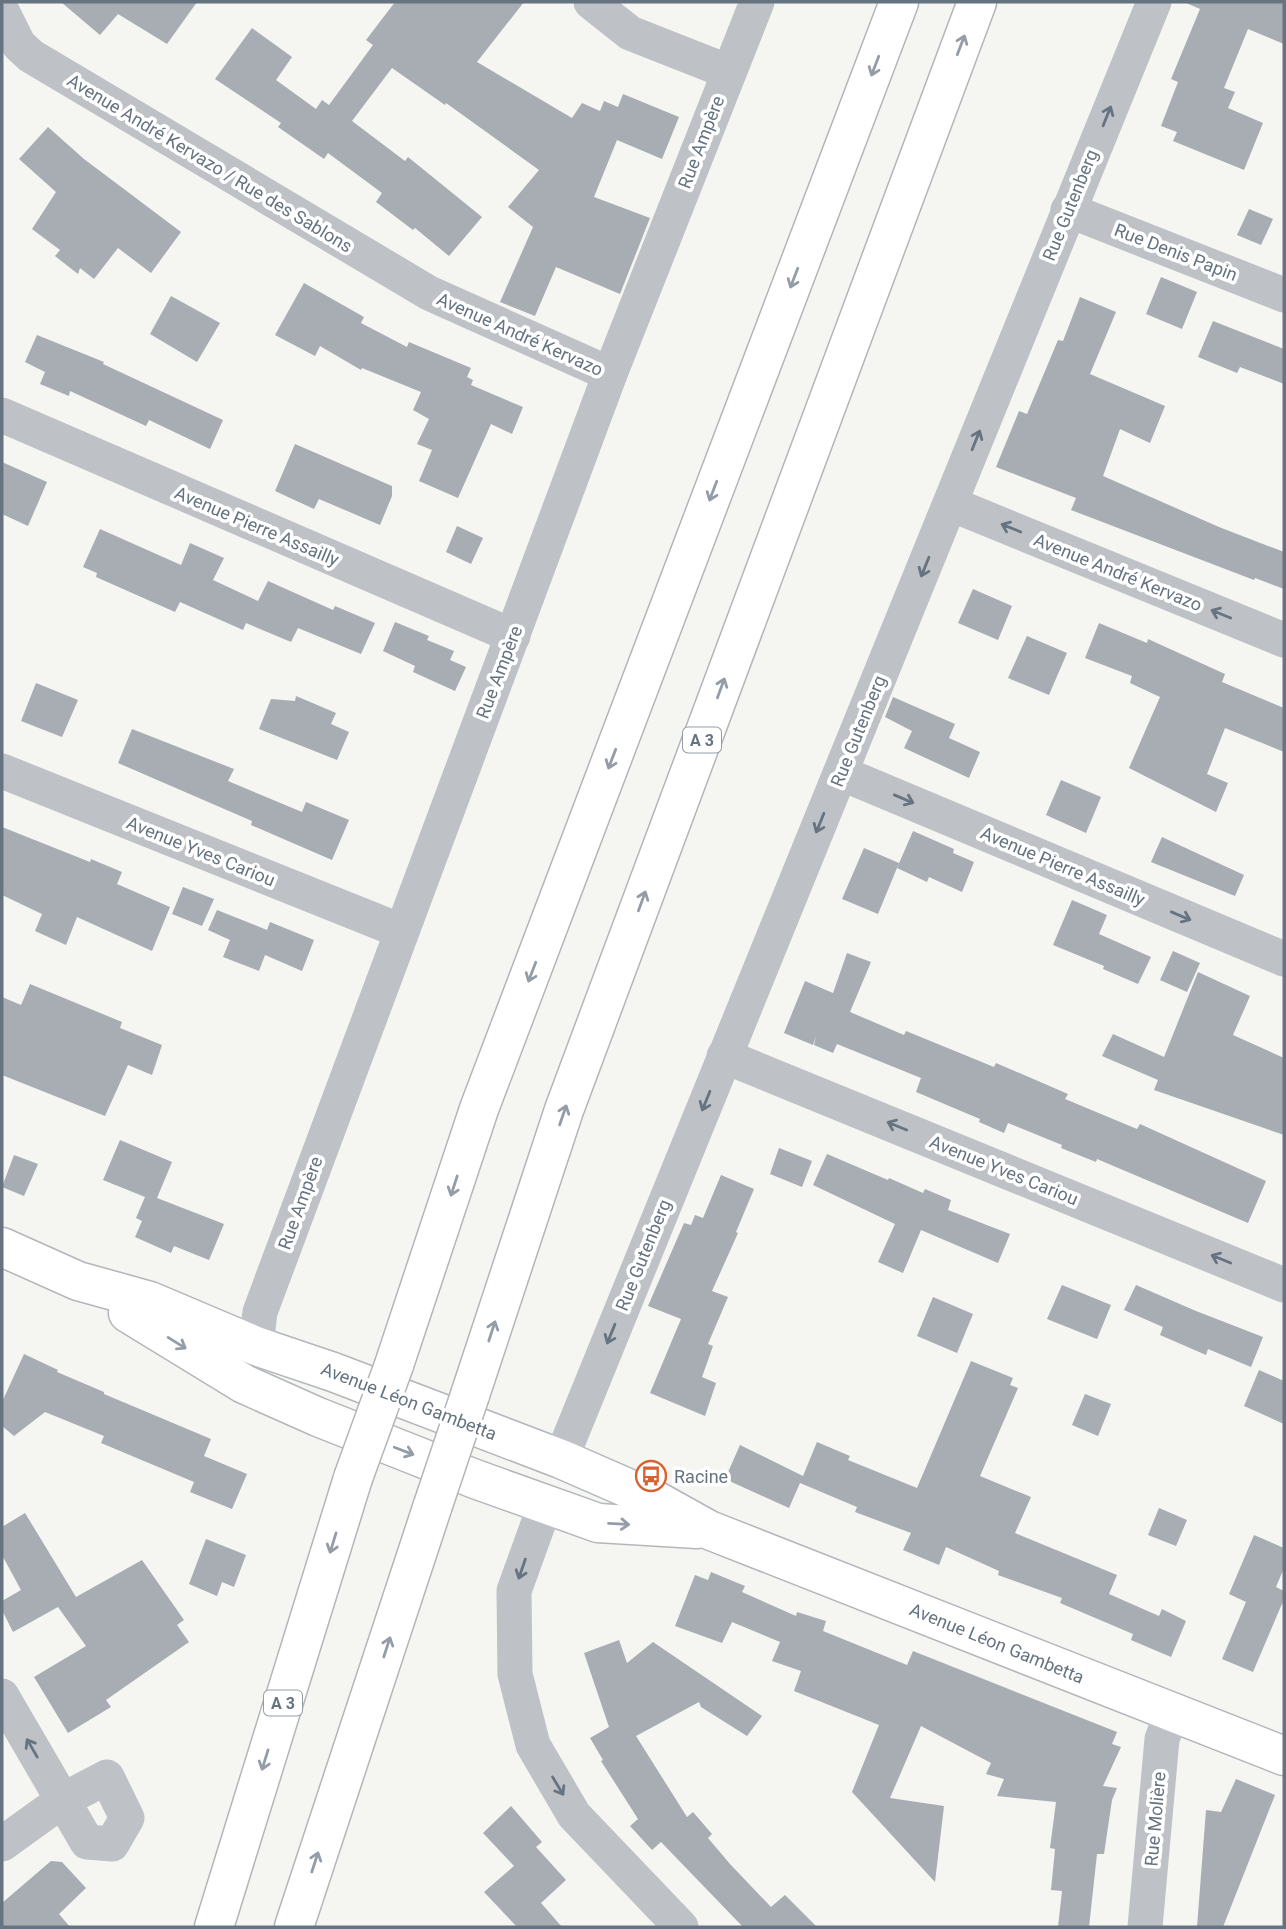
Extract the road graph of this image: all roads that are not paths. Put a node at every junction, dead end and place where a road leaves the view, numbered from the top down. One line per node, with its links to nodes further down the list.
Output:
1 (591, 2): 7 (street)
2 (757, 2): 7 (street, Rue Ampère)
3 (900, 2): 34 (main road, A 3, one-way to 34, bridge)
4 (977, 2): 35 (main road, A 3, one-way to 4, bridge)
5 (1154, 2): 8 (street, Rue Gutenberg, one-way to 5)
6 (4, 14): 9 (street, Avenue André Kervazo / Rue des Sablons)
7 (729, 72): 11 (street, Rue Ampère)
8 (1068, 210): 10 (street, Rue Denis Papin); 13 (street, Rue Gutenberg, one-way to 8)
9 (429, 293): 11 (street, Avenue André Kervazo)
10 (1284, 295)
11 (610, 374): 14 (street, Rue Ampère)
12 (2, 415): 14 (street, Avenue Pierre Assailly)
13 (951, 504): 15 (street, Avenue André Kervazo, one-way to 13); 17 (street, Rue Gutenberg, one-way to 17)
14 (513, 636): 18 (street, Rue Ampère)
15 (1284, 640)
16 (2, 771): 18 (street, Avenue Yves Cariou)
17 (841, 773): 19 (street, Avenue Pierre Assailly, one-way to 19); 20 (street, Rue Gutenberg, one-way to 20)
18 (401, 931): 24 (street, Rue Ampère)
19 (1284, 959)
20 (724, 1056): 23 (street, Avenue Yves Cariou, one-way to 20); 26 (street, Rue Gutenberg, one-way to 26)
21 (2, 1247): 22 (main road, Avenue Léon Gambetta)
22 (78, 1281): 24 (main road, Avenue Léon Gambetta); 25 (main road, Avenue Léon Gambetta, one-way to 25)
23 (1284, 1285)
24 (256, 1346): 25 (main road); 26 (main road, Avenue Léon Gambetta)
25 (244, 1384): 27 (main road, Avenue Léon Gambetta, one-way to 27)
26 (561, 1459): 27 (main road); 28 (main road, Avenue Léon Gambetta)
27 (545, 1505): 28 (main road, Avenue Léon Gambetta, one-way to 28); 36 (street, one-way to 36)
28 (709, 1530): 30 (main road, Avenue Léon Gambetta)
29 (2, 1696): 32 (street, one-way to 29)
30 (1172, 1713): 31 (main road, Avenue Léon Gambetta); 37 (street, Rue Molière)
31 (1284, 1756)
32 (63, 1800): 32 (street); 33 (street)
33 (2, 1844)
34 (214, 1927)
35 (294, 1927)
36 (681, 1927)
37 (1145, 1927)

